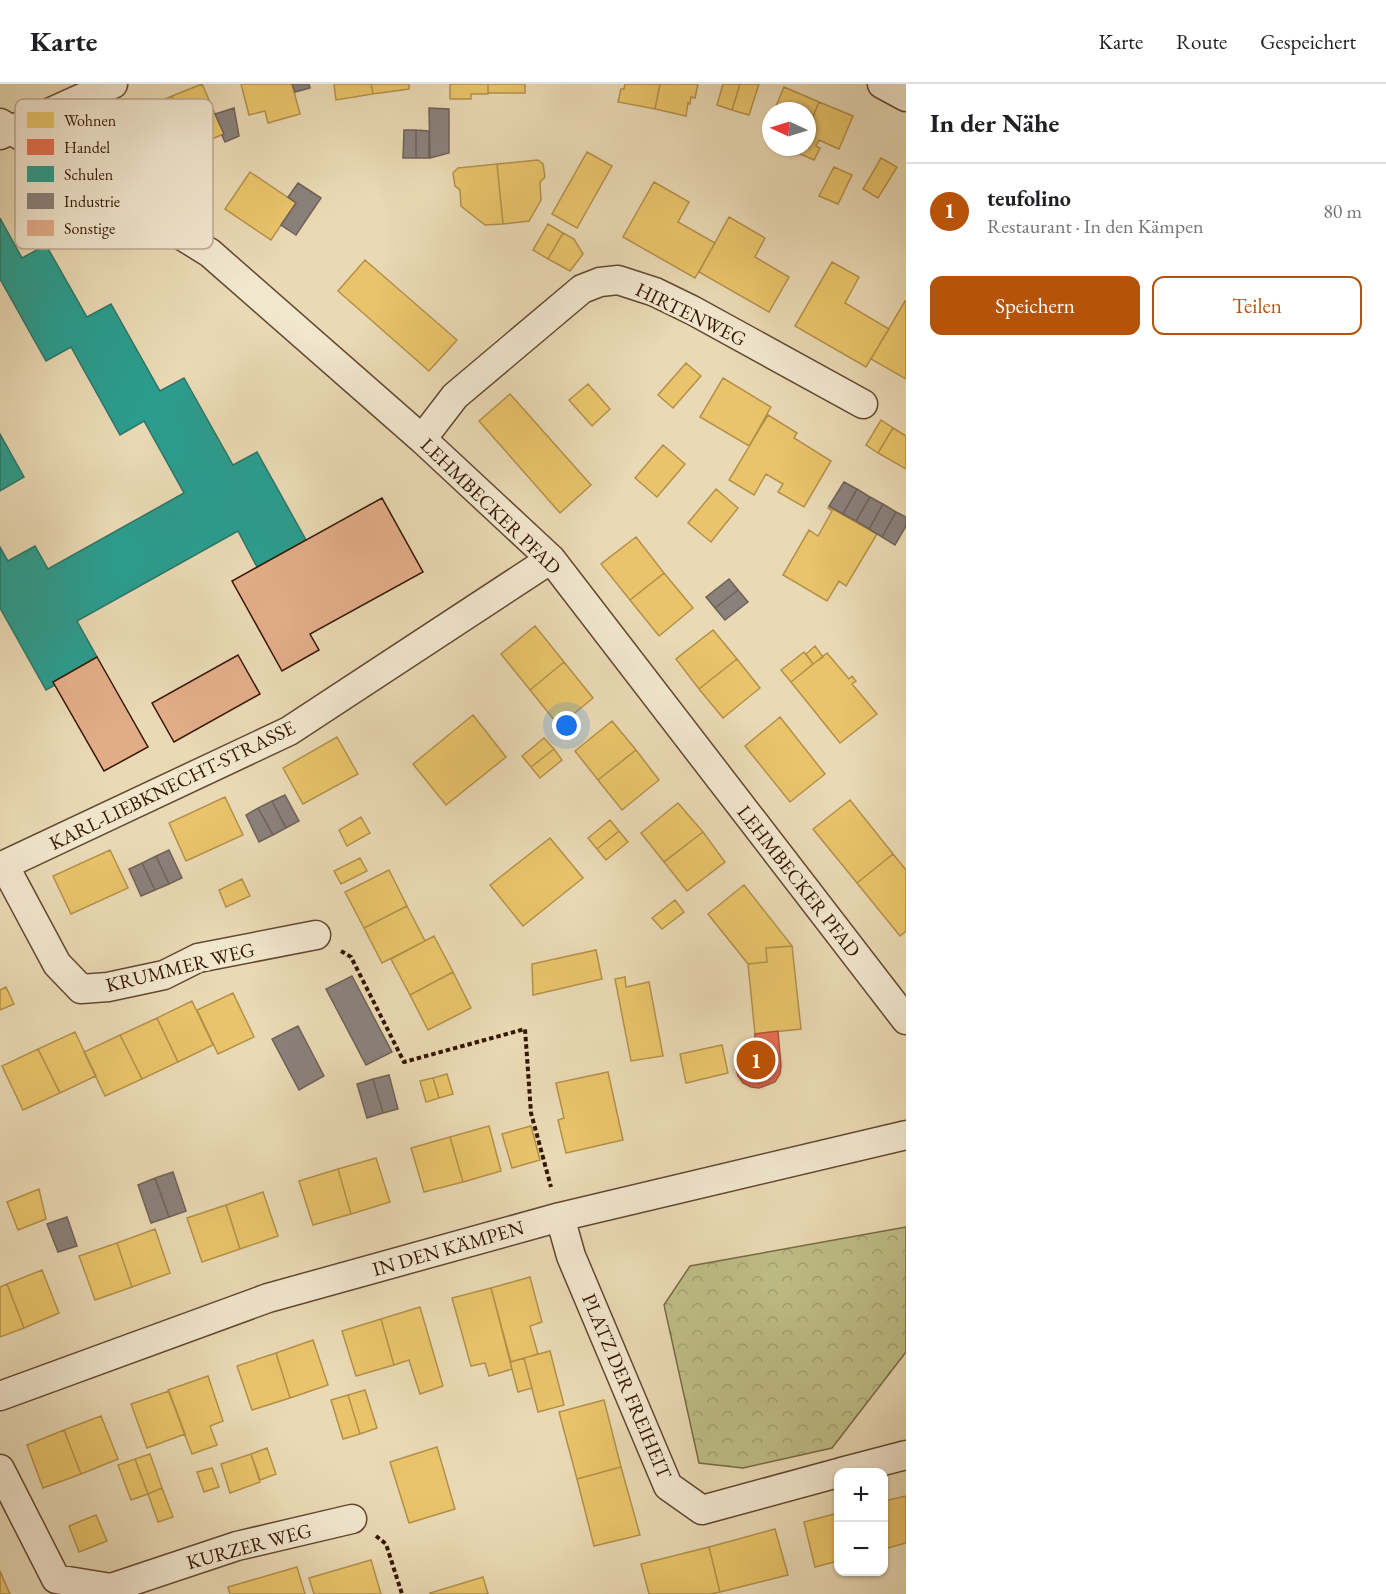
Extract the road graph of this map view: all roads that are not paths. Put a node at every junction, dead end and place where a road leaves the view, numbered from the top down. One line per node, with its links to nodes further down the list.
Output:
1 (113, 84): 4 (street)
2 (882, 84): 3 (street)
3 (906, 97)
4 (76, 99)
5 (203, 249): 7 (street, LEHMBECKER PFAD)
6 (863, 404): 7 (street, HIRTENWEG)
7 (422, 439): 8 (street, LEHMBECKER PFAD)
8 (551, 559): 9 (street, KARL-LIEBKNECHT-STRASSE); 11 (street, LEHMBECKER PFAD)
9 (2, 866): 10 (street, KRUMMER WEG)
10 (316, 936)
11 (906, 1020)
12 (906, 1135): 13 (street, IN DEN KÄMPEN)
13 (560, 1217): 14 (street, IN DEN KÄMPEN); 18 (street, PLATZ DER FREIHEIT)
14 (0, 1396)
15 (906, 1455): 16 (street, PLATZ DER FREIHEIT)
16 (858, 1468)
17 (0, 1469): 19 (street, KURZER WEG)
18 (834, 1475)
19 (352, 1519)

